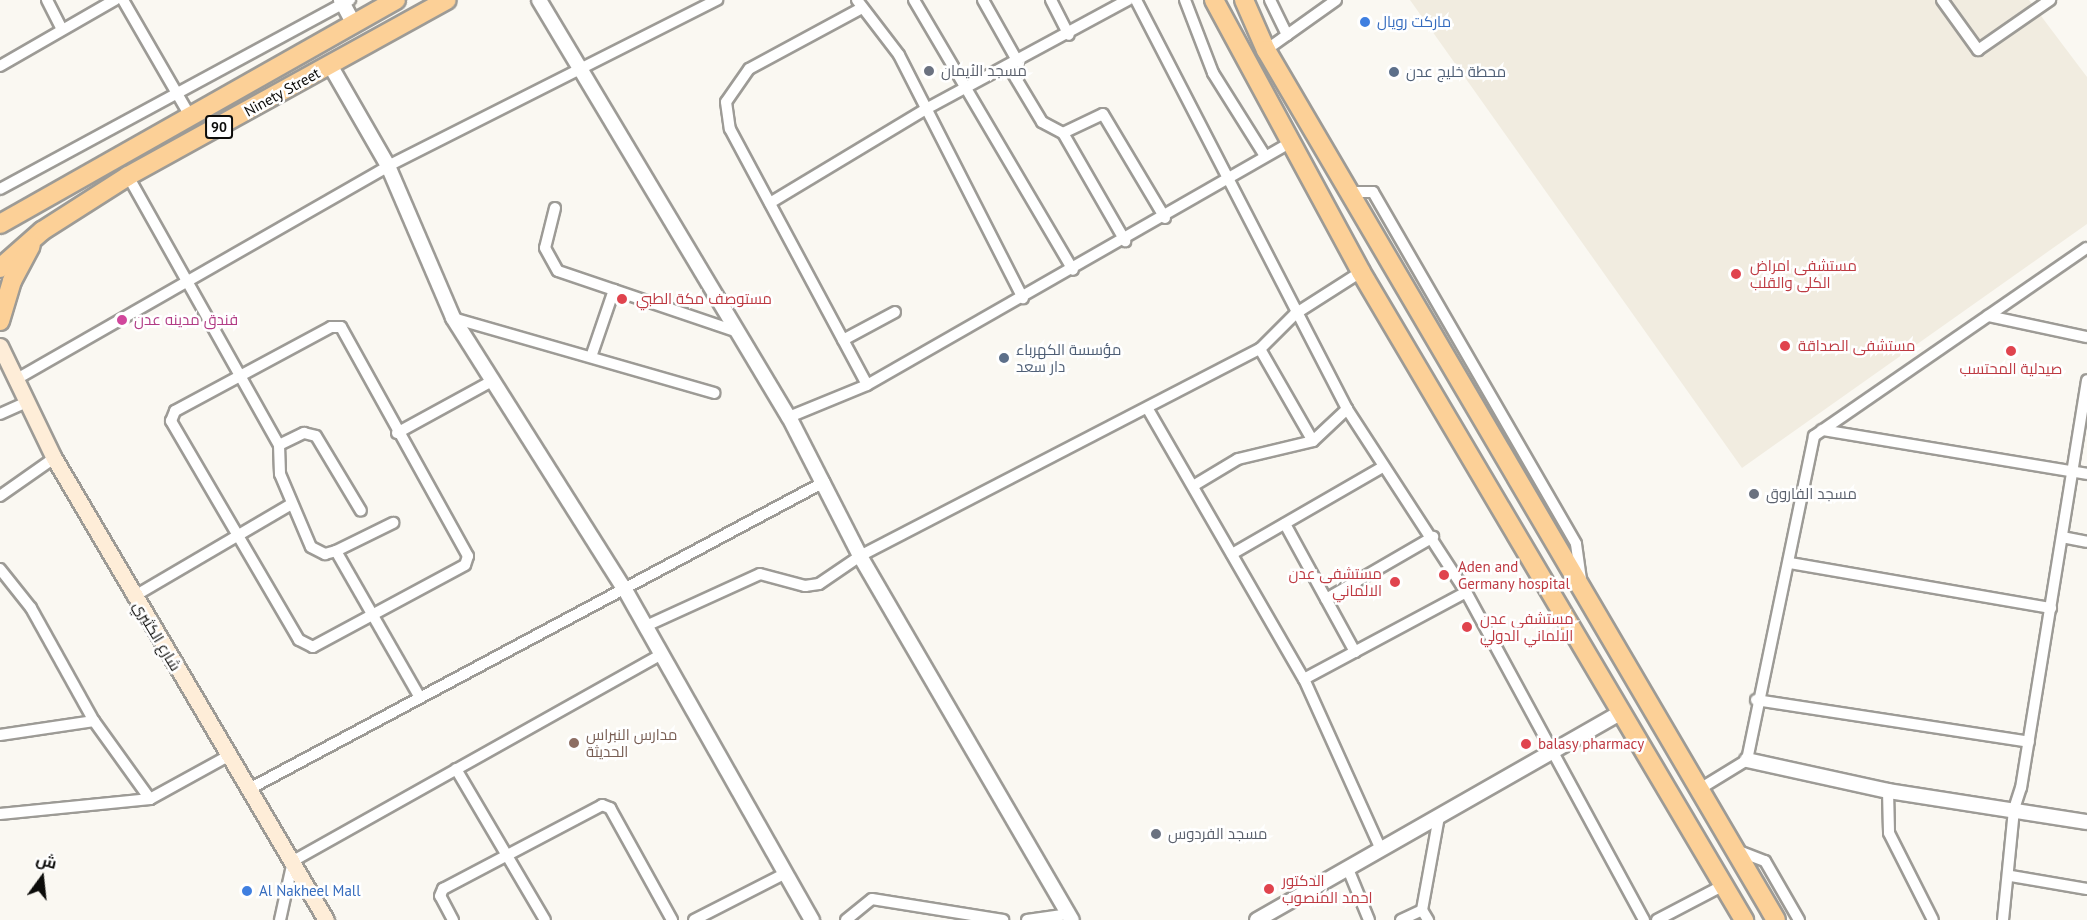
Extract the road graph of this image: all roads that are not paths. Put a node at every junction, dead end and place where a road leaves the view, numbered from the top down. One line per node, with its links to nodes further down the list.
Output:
1 (47, 0): 23 (street)
2 (115, 0): 23 (street)
3 (123, 0): 33 (street)
4 (396, 0): 22 (highway, Ninety Street / 90)
5 (447, 0): 26 (highway, Ninety Street / 90)
6 (539, 0): 31 (street)
7 (717, 0): 31 (street)
8 (914, 0): 32 (street)
9 (983, 0): 28 (street)
10 (1051, 0): 24 (street)
11 (1128, 0): 24 (street)
12 (1136, 0): 41 (street)
13 (1185, 0): 38 (street)
14 (1214, 0): 37 (highway)
15 (1244, 0): 27 (highway)
16 (1270, 0): 25 (street)
17 (1336, 0): 25 (street)
18 (1942, 0): 19 (street)
19 (2050, 0)
20 (345, 1): 22 (street); 33 (street)
21 (859, 4): 34 (street); 43 (street)
22 (354, 24): 26 (highway); 35 (highway, Ninety Street / 90)
23 (61, 28): 30 (street)
24 (1069, 34): 28 (street)
25 (1287, 35): 27 (street)
26 (370, 44): 29 (highway, Ninety Street / 90)
27 (1266, 50): 123 (highway)
28 (1013, 64): 32 (street); 36 (street)
29 (330, 65): 39 (street); 40 (highway, Ninety Street / 90)
30 (0, 66)
31 (580, 68): 39 (street); 61 (street)
32 (966, 89): 34 (street); 51 (street)
33 (176, 98): 35 (street); 42 (street)
34 (926, 109): 43 (street); 55 (street)
35 (190, 116): 46 (highway, Ninety Street / 90)
36 (1063, 133): 45 (street); 48 (street)
37 (1287, 144): 38 (street); 52 (highway)
38 (1265, 156): 41 (street)
39 (388, 166): 53 (street); 59 (street)
40 (128, 177): 47 (highway, Ninety Street / 90); 53 (street)
41 (1224, 179): 45 (street); 57 (street)
42 (0, 189)
43 (770, 203): 63 (street)
44 (555, 208): 54 (street)
45 (1165, 219): 48 (street)
46 (0, 224)
47 (42, 231): 50 (highway, Ninety Street / 90); 60 (highway)
48 (1125, 241): 51 (street)
49 (2087, 248): 58 (street)
50 (0, 268)
51 (1073, 270): 55 (street)
52 (1361, 272): 57 (street); 114 (highway)
53 (187, 283): 67 (street); 68 (street)
54 (614, 290): 61 (street); 66 (street)
55 (1023, 298): 71 (street)
56 (895, 312): 63 (street)
57 (1295, 314): 65 (street); 74 (street)
58 (1988, 316): 62 (street); 78 (street)
59 (453, 318): 66 (street); 70 (street)
60 (0, 321)
61 (738, 332): 77 (street)
62 (2087, 337)
63 (843, 340): 71 (street)
64 (0, 346): 68 (main road, شارع الكثيري)
65 (1260, 349): 75 (street); 80 (street)
66 (591, 357): 72 (street)
67 (237, 376): 79 (street); 81 (street); 95 (street)
68 (15, 380): 73 (main road, شارع الكثيري)
69 (2087, 380): 84 (street)
70 (492, 381): 79 (street); 102 (street)
71 (867, 385): 77 (street)
72 (714, 393)
73 (25, 403): 76 (street); 82 (main road, شارع الكثيري)
74 (1347, 409): 80 (street); 83 (street)
75 (1149, 411): 87 (street); 99 (street)
76 (0, 414)
77 (789, 417): 86 (street)
78 (1822, 430): 84 (street); 100 (street)
79 (398, 433): 107 (street)
80 (1313, 441): 87 (street)
81 (279, 445): 89 (street); 90 (street)
82 (54, 458): 88 (street); 104 (main road, شارع الكثيري)
83 (1381, 468): 92 (street); 93 (street)
84 (2071, 471): 85 (street); 94 (street)
85 (2087, 474)
86 (824, 482): 99 (street); 102 (street)
87 (1192, 486): 98 (street)
88 (0, 496)
89 (290, 505): 95 (street); 97 (street)
90 (361, 511)
91 (393, 523): 97 (street)
92 (1285, 524): 98 (street); 105 (street)
93 (1433, 537): 103 (street); 105 (street)
94 (2062, 537): 96 (street); 106 (street)
95 (240, 538): 104 (street); 107 (street)
96 (2087, 542)
97 (336, 551): 107 (street)
98 (1232, 554): 111 (street)
99 (860, 556): 108 (street); 140 (street)
100 (1790, 563): 106 (street); 113 (street)
101 (0, 568): 115 (street)
102 (624, 588): 108 (street); 112 (street)
103 (1466, 592): 109 (street); 119 (street)
104 (133, 597): 118 (main road, شارع الكثيري)
105 (1326, 599): 109 (street)
106 (2051, 608): 117 (street)
107 (369, 614): 112 (street)
108 (646, 626): 110 (street)
109 (1355, 652): 111 (street)
110 (662, 654): 121 (street); 135 (street)
111 (1304, 680): 130 (street)
112 (418, 694): 122 (street)
113 (1756, 700): 117 (street); 120 (street)
114 (1621, 712): 119 (street); 137 (highway)
115 (94, 721): 116 (street); 125 (street)
116 (0, 735)
117 (2029, 742): 126 (street)
118 (230, 755): 122 (main road, شارع الكثيري); 125 (street)
119 (1551, 755): 128 (street); 154 (street)
120 (1747, 760): 123 (street); 124 (street)
121 (456, 769): 132 (street); 133 (street)
122 (251, 788): 133 (main road, شارع الكثيري)
123 (1698, 790): 131 (highway)
124 (1888, 791): 126 (street); 159 (street)
125 (150, 799): 127 (street)
126 (2014, 809): 129 (street); 136 (street)
127 (0, 814)
128 (1439, 816): 130 (street); 139 (street)
129 (2087, 822)
130 (1380, 847): 134 (street)
131 (1736, 850): 157 (highway); 158 (street)
132 (504, 854): 143 (street); 144 (street); 145 (street)
133 (292, 861): 141 (street); 142 (main road, شارع الكثيري)
134 (1348, 869): 151 (street); 152 (street)
135 (786, 873): 146 (street); 147 (street)
136 (2011, 876): 138 (street); 160 (street)
137 (1724, 885): 155 (street); 156 (highway)
138 (2087, 890)
139 (1425, 915): 153 (street)
140 (1070, 917): 150 (street)
141 (280, 920)
142 (326, 920)
143 (453, 920)
144 (545, 920)
145 (672, 920)
146 (694, 920)
147 (812, 920)
148 (846, 920): 149 (street)
149 (1003, 920)
150 (1027, 920)
151 (1257, 920)
152 (1369, 920)
153 (1401, 920)
154 (1644, 920)
155 (1657, 920)
156 (1744, 920)
157 (1776, 920)
158 (1799, 920)
159 (1933, 920)
160 (2003, 920)

